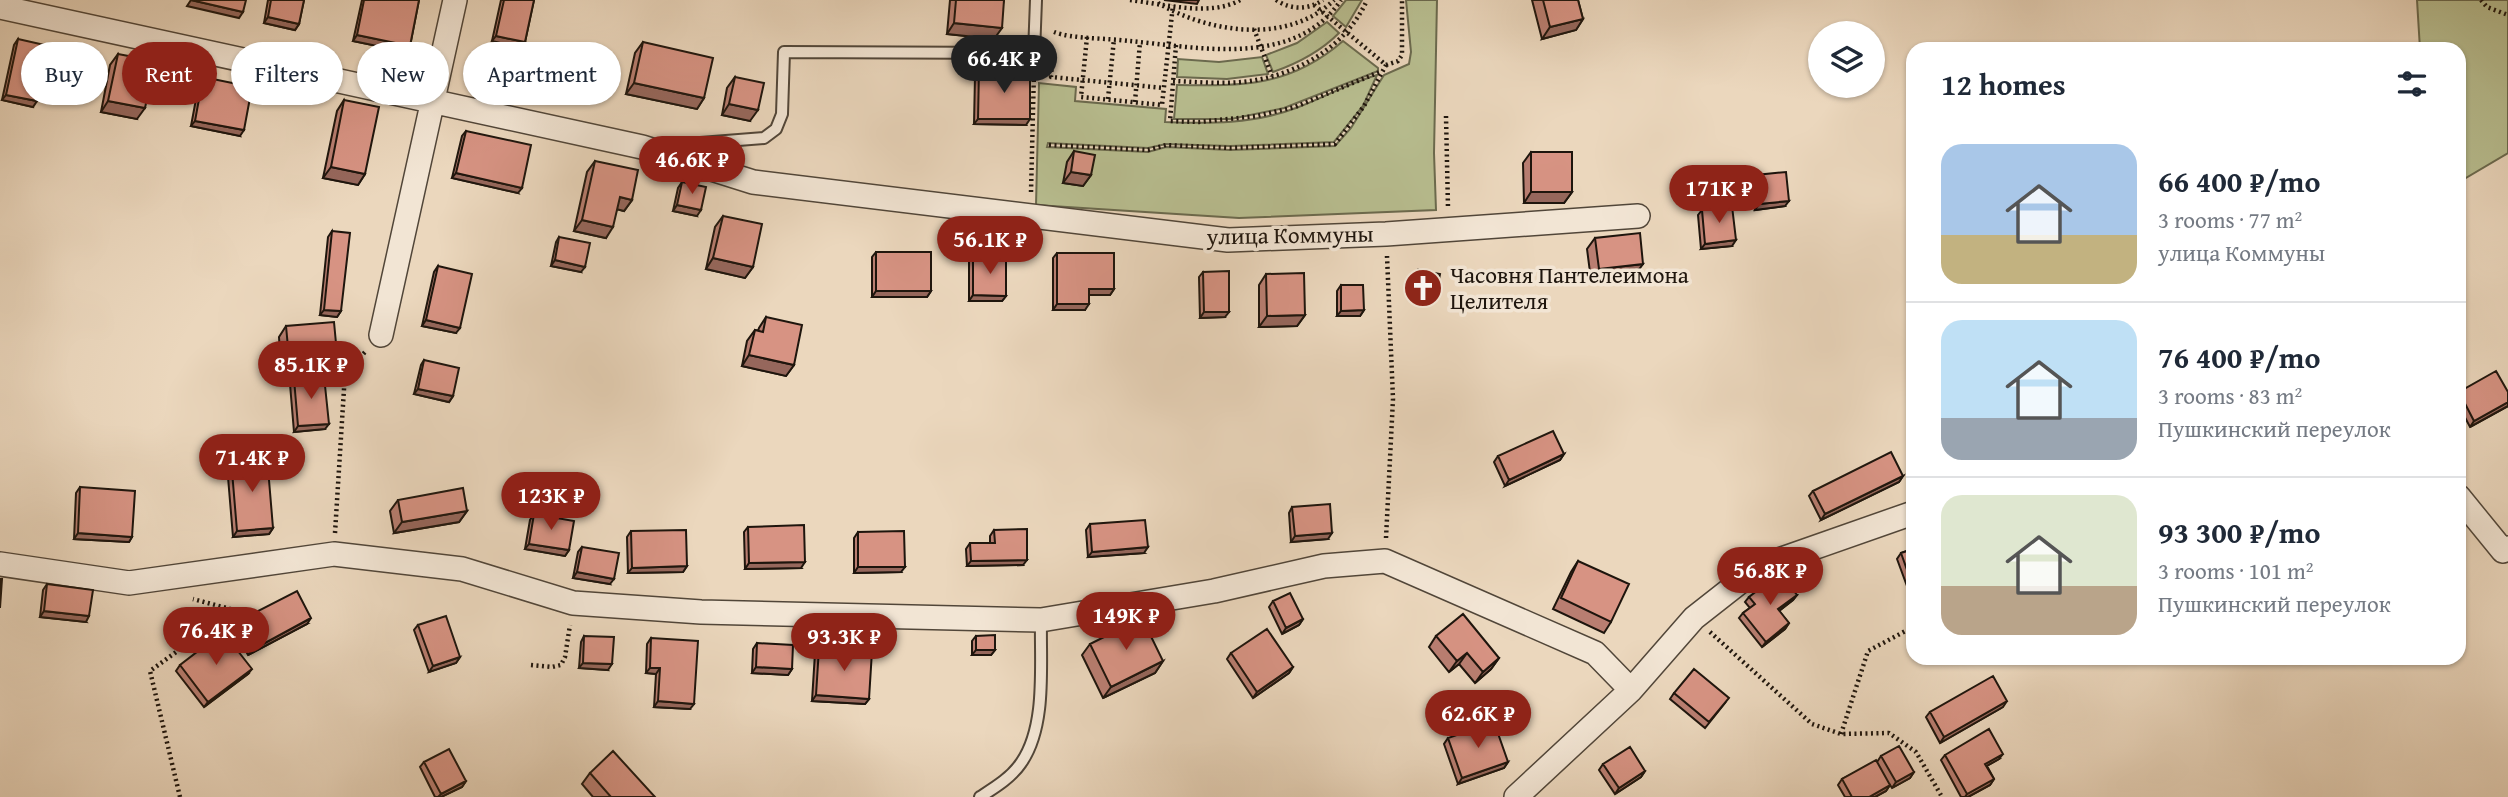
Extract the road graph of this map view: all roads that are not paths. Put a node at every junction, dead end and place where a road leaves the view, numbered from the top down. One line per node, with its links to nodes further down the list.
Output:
1 (455, 0): 4 (street)
2 (1036, 0): 8 (lane)
3 (0, 6): 5 (street, улица Коммуны)
4 (446, 42)
5 (357, 86)
6 (434, 105): 10 (street)
7 (443, 105): 8 (street, улица Коммуны)
8 (642, 148): 9 (street, улица Коммуны)
9 (1638, 216)
10 (381, 335)
11 (2466, 506): 13 (street)
12 (1906, 515): 16 (street)
13 (2508, 548)
14 (0, 564): 15 (street)
15 (1041, 620): 16 (street); 17 (lane)
16 (1631, 690): 18 (street)
17 (979, 797)
18 (1516, 797)

